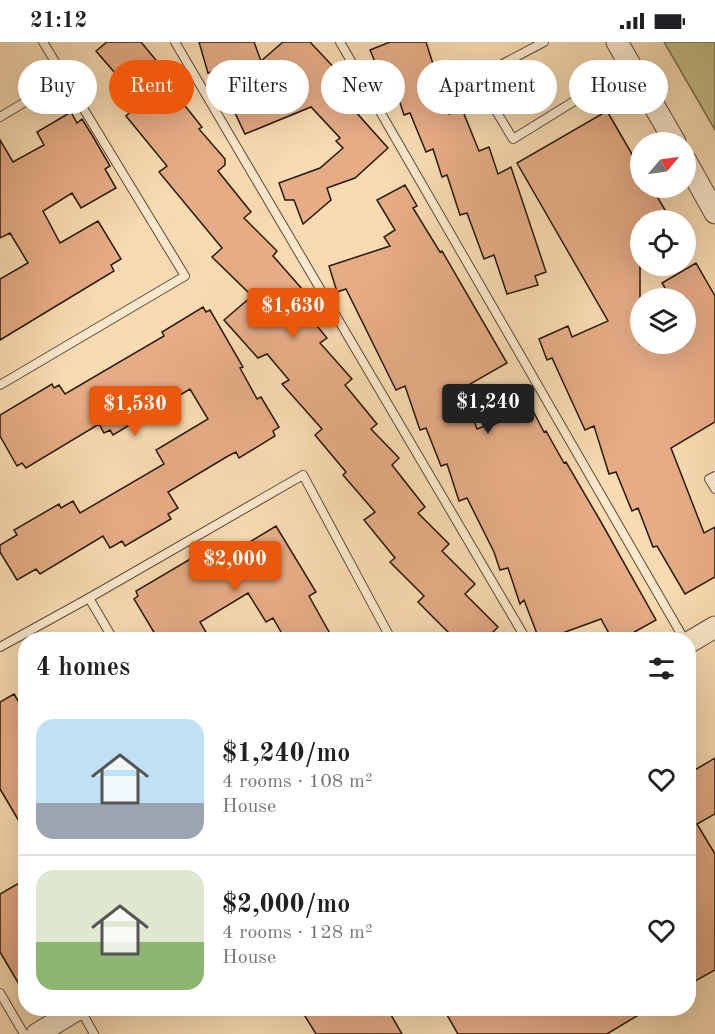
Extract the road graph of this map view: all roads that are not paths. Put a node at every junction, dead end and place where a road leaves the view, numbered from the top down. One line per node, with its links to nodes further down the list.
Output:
1 (43, 42): 6 (lane)
2 (175, 42): 24 (lane)
3 (340, 42): 25 (lane)
4 (544, 42): 8 (lane)
5 (617, 42): 7 (street)
6 (54, 60)
7 (628, 60)
8 (569, 104)
9 (18, 106): 12 (lane)
10 (87, 114): 16 (lane)
11 (659, 114): 13 (street)
12 (0, 117)
13 (669, 132)
14 (696, 179): 15 (street)
15 (715, 213)
16 (0, 385)
17 (715, 476): 18 (lane)
18 (715, 489)
19 (89, 598): 21 (lane); 22 (lane); 23 (lane)
20 (715, 627): 27 (street)
21 (27, 632)
22 (109, 632)
23 (387, 632)
24 (522, 632)
25 (680, 632)
26 (18, 637): 28 (lane)
27 (696, 638)
28 (0, 647)
29 (0, 993): 32 (lane)
30 (67, 1016): 33 (street)
31 (84, 1016): 34 (lane)
32 (24, 1034)
33 (37, 1034)
34 (94, 1034)

